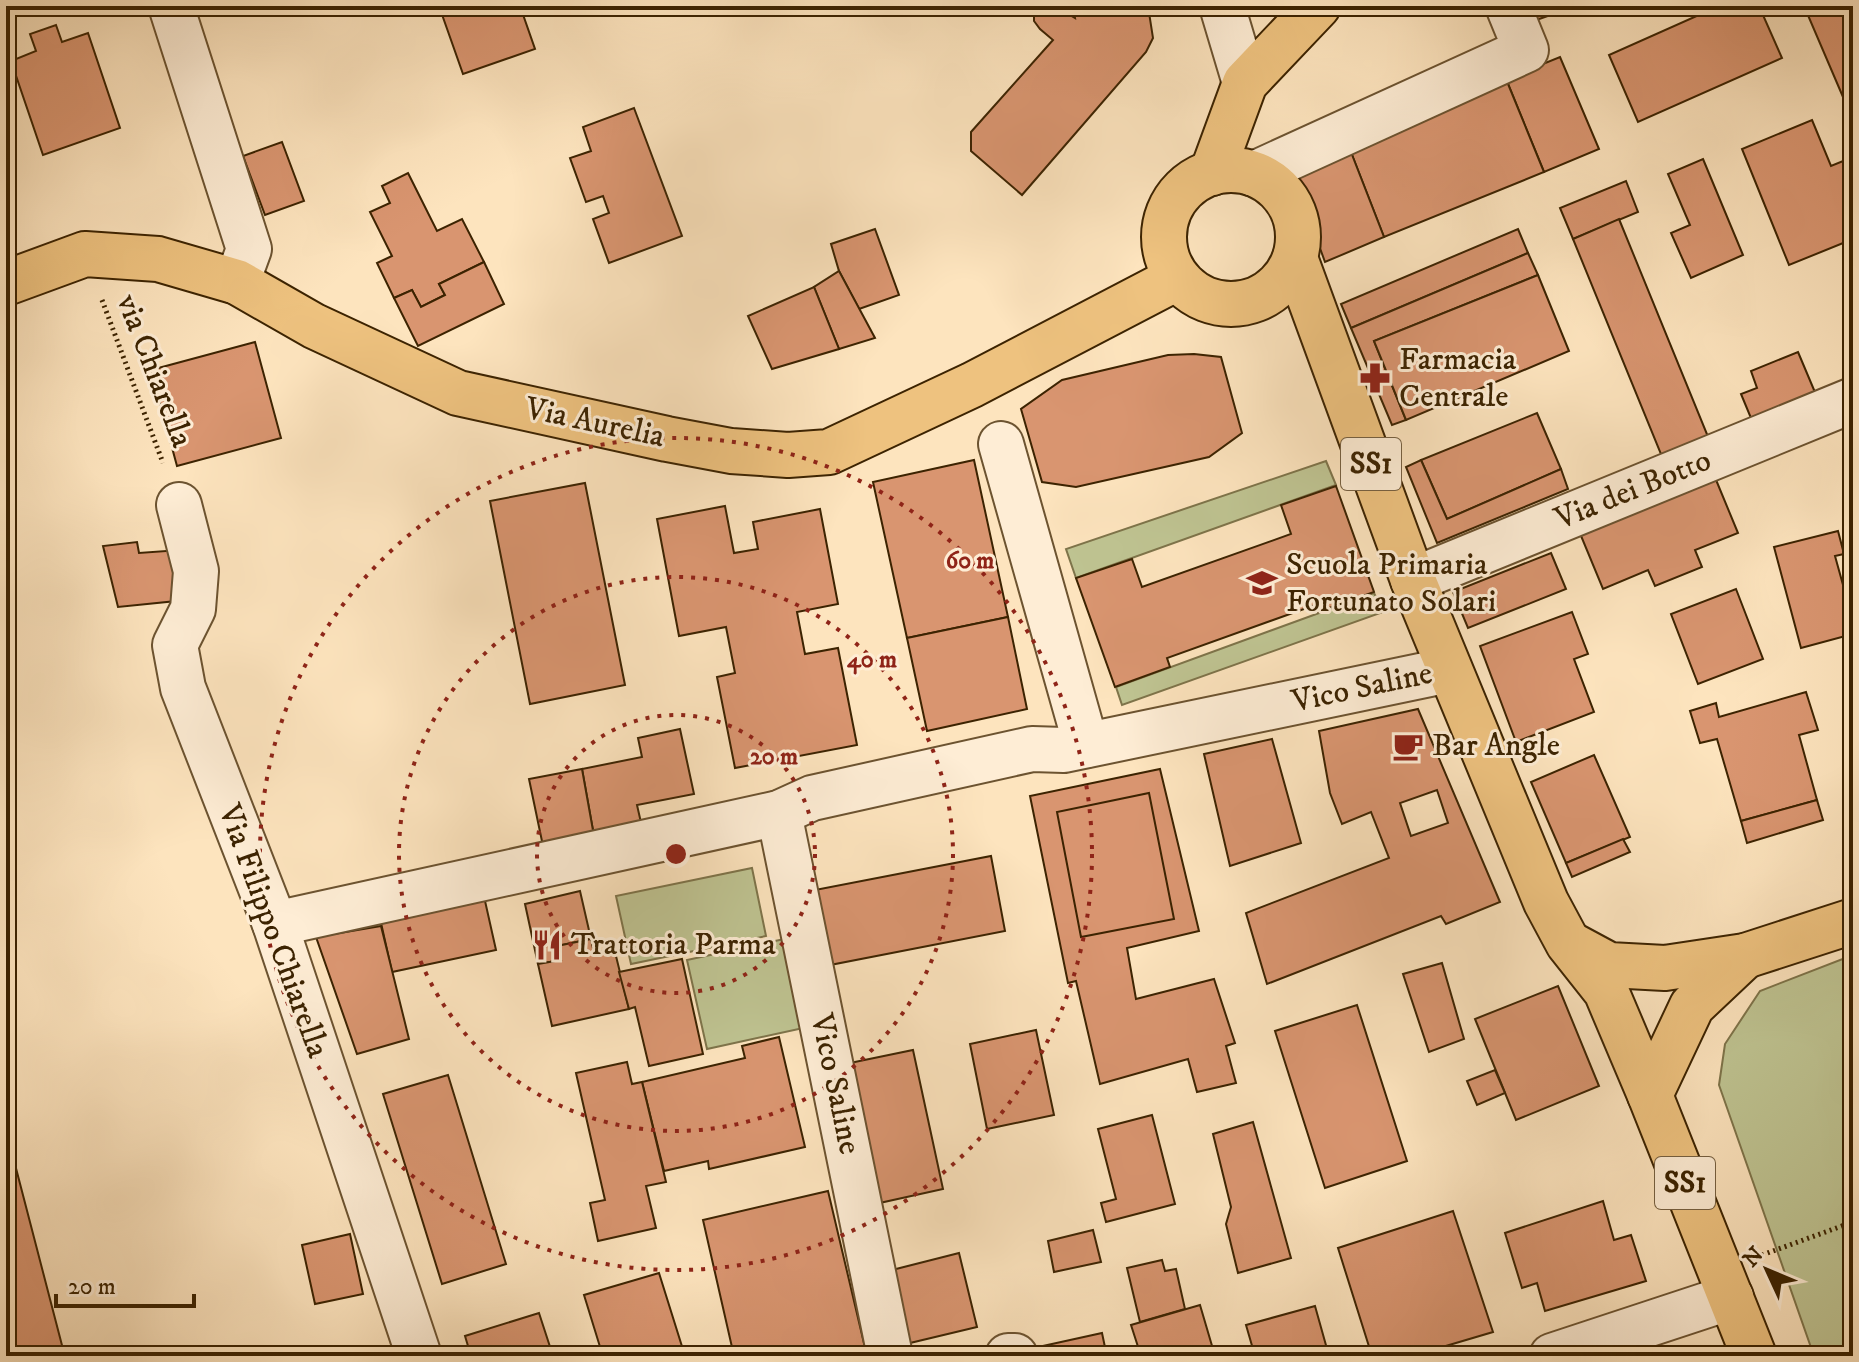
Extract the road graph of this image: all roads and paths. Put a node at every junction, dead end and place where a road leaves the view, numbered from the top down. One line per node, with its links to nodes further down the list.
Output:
1 (171, 6): 10 (street)
2 (1222, 6): 5 (street)
3 (1318, 6): 5 (main road)
4 (1508, 6): 6 (street)
5 (1245, 83): 6 (main road)
6 (1233, 173): 8 (main road); 9 (main road)
7 (85, 254): 10 (main road, Via Aurelia); 11 (main road, Via Aurelia); 14 (path, via Chiarella)
8 (1295, 258): 9 (main road); 15 (main road, SS1)
9 (1177, 278): 10 (main road, Via Aurelia)
10 (237, 282)
11 (6, 283)
12 (1853, 400): 15 (street, Via dei Botto)
13 (1001, 444): 17 (street)
14 (179, 505): 20 (street, Via Filippo Chiarella)
15 (1413, 580): 16 (main road, SS1)
16 (1449, 670): 17 (street, Vico Saline); 21 (main road, SS1)
17 (1075, 747): 18 (street, Vico Saline)
18 (779, 813): 20 (street, Vico Saline); 27 (street, Vico Saline)
19 (1853, 921): 22 (main road)
20 (275, 924): 26 (street, Via Filippo Chiarella)
21 (1568, 943): 22 (main road); 23 (main road, SS1)
22 (1745, 956): 23 (main road)
23 (1650, 1095): 25 (main road, SS1)
24 (1853, 1222): 25 (path)
25 (1726, 1284): 30 (street); 31 (main road, SS1)
26 (419, 1356)
27 (890, 1356)
28 (1008, 1356): 29 (street)
29 (1015, 1356)
30 (1552, 1356)
31 (1754, 1356)

